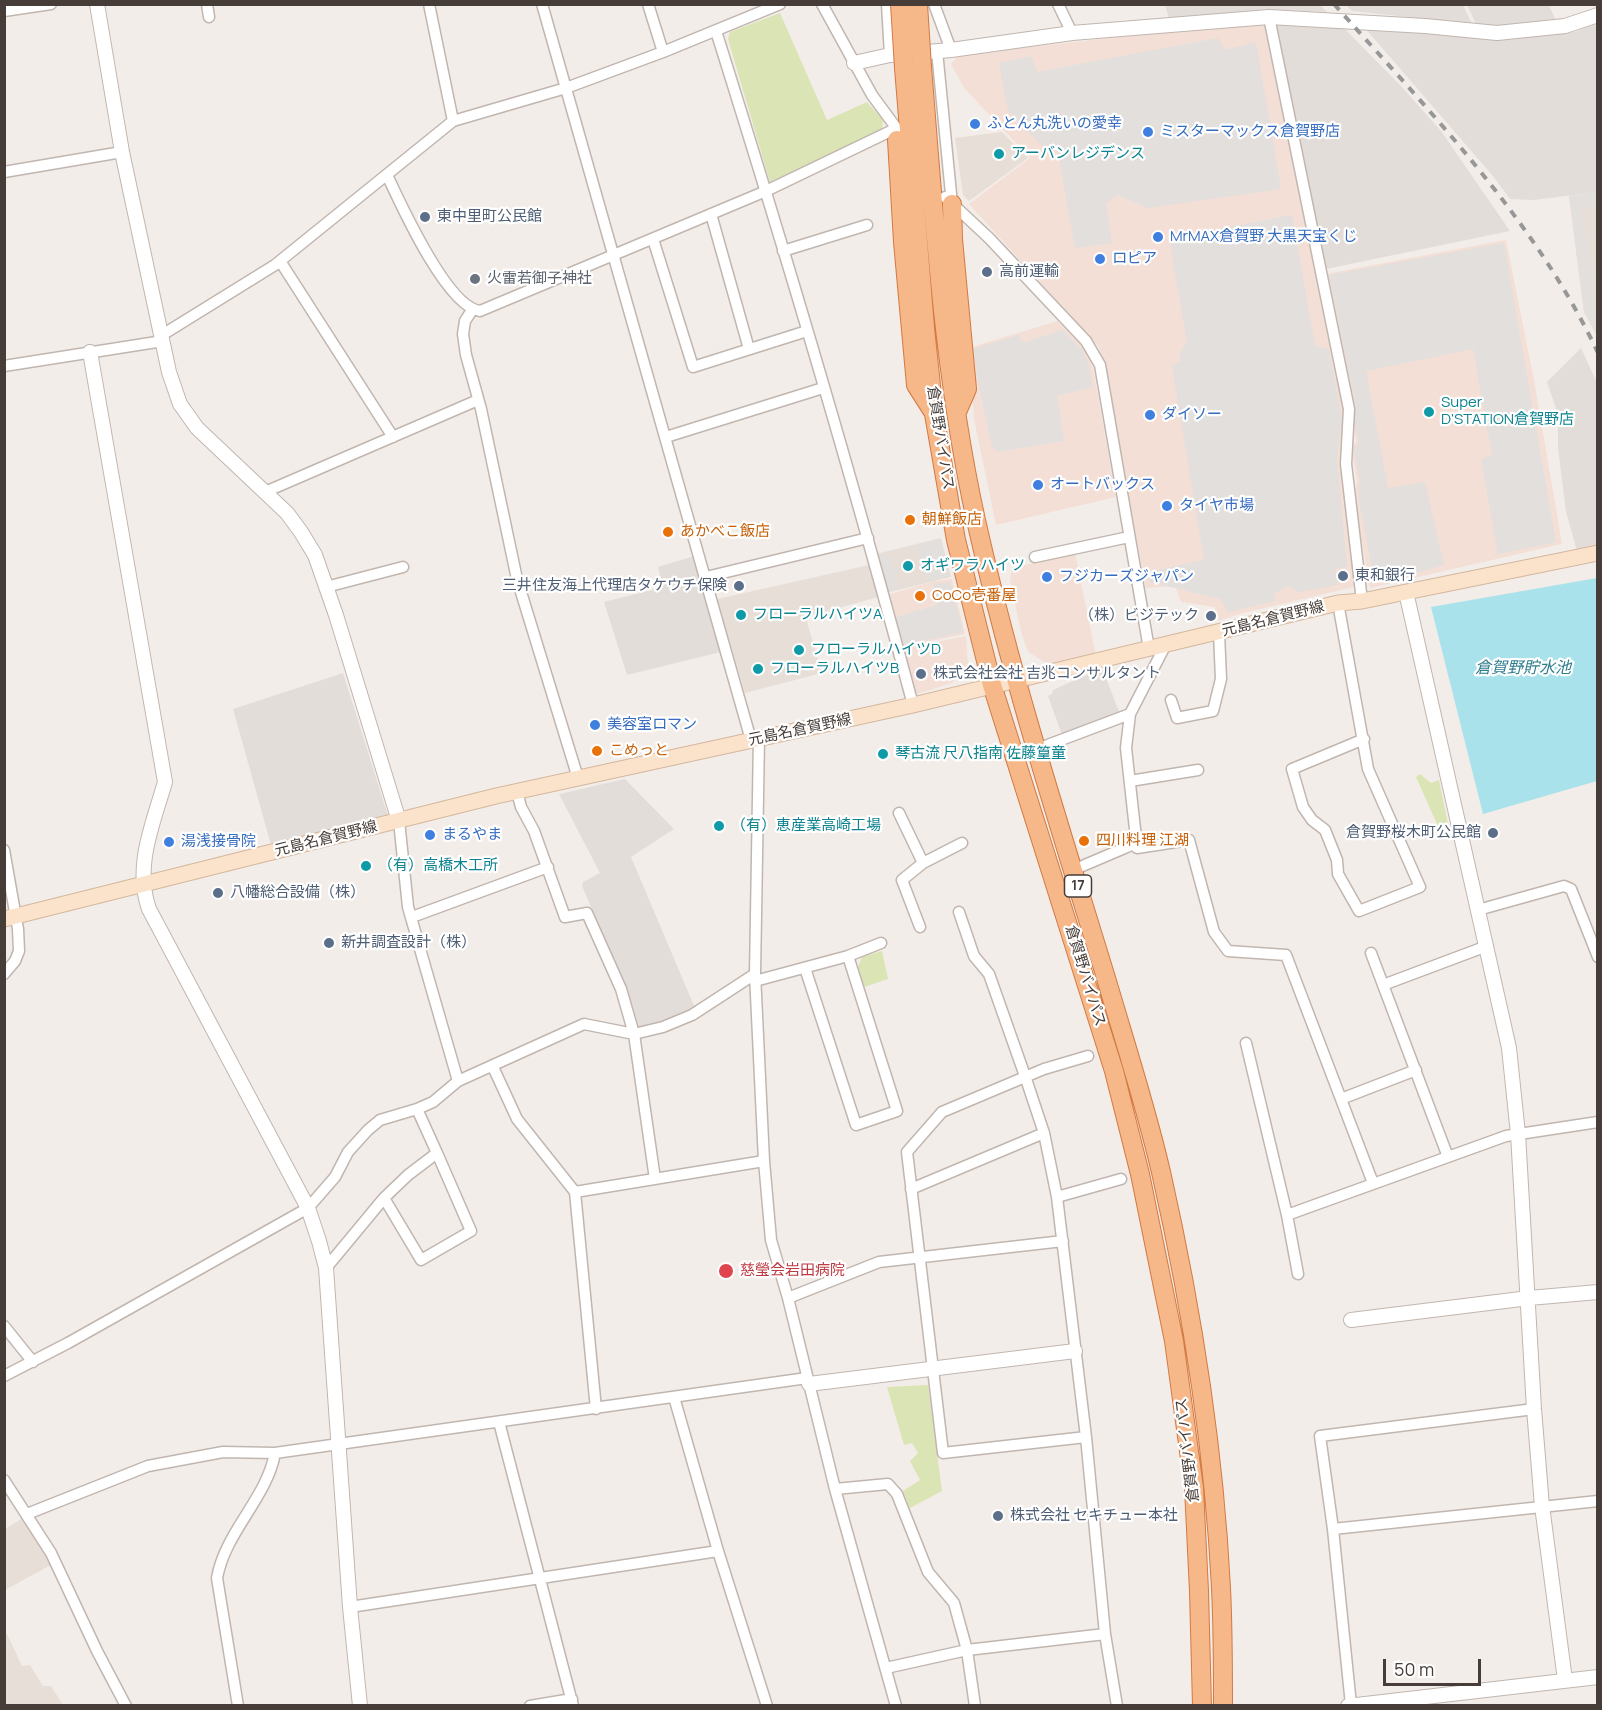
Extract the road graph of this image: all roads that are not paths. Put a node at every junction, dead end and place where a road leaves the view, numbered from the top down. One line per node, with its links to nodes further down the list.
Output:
1 (51, 4): 14 (street)
2 (97, 4): 28 (street)
3 (207, 4): 17 (street)
4 (429, 4): 26 (street)
5 (542, 4): 25 (street)
6 (648, 4): 21 (street)
7 (780, 4): 18 (street)
8 (822, 4): 23 (street)
9 (887, 4): 22 (street)
10 (900, 4): 24 (highway, 倉賀野バイパス / 17, bridge)
11 (918, 4): 24 (highway, 倉賀野バイパス / 17, bridge)
12 (934, 4): 20 (street)
13 (1058, 4): 19 (street)
14 (4, 11)
15 (1598, 15): 16 (street)
16 (1269, 17): 19 (street); 60 (street)
17 (209, 18)
18 (716, 31): 21 (street); 31 (street)
19 (1072, 33): 20 (street)
20 (944, 50): 22 (street); 32 (street)
21 (663, 52): 25 (street)
22 (890, 55): 23 (street)
23 (854, 63): 27 (street)
24 (913, 68): 47 (highway, 倉賀野バイパス / 17); 48 (highway, 倉賀野バイパス / 17)
25 (566, 88): 26 (street); 37 (street)
26 (453, 121): 30 (street)
27 (900, 132): 31 (street); 48 (highway)
28 (122, 152): 29 (street); 41 (street)
29 (4, 172)
30 (387, 175): 38 (street); 39 (street)
31 (766, 190): 33 (street); 36 (street)
32 (949, 200): 47 (highway); 52 (street)
33 (711, 214): 35 (street); 42 (street)
34 (867, 225): 36 (street)
35 (653, 238): 37 (street); 42 (street)
36 (783, 251): 40 (street)
37 (613, 255): 39 (street); 50 (street)
38 (280, 261): 41 (street); 49 (street)
39 (472, 310): 46 (street)
40 (807, 332): 42 (street); 45 (street)
41 (163, 338): 43 (street); 51 (street)
42 (749, 350)
43 (90, 352): 44 (street); 85 (street)
44 (4, 366)
45 (823, 388): 50 (street); 53 (street)
46 (478, 400): 49 (street); 74 (street)
47 (957, 412): 65 (highway, 倉賀野バイパス / 17)
48 (934, 414): 66 (highway, 倉賀野バイパス / 17)
49 (393, 437): 51 (street)
50 (666, 437): 57 (street)
51 (265, 492): 58 (street)
52 (1129, 537): 55 (street); 64 (street)
53 (868, 538): 57 (street); 68 (street)
54 (1598, 553): 59 (main road, 元島名倉賀野線)
55 (1035, 557)
56 (403, 567): 58 (street)
57 (706, 577): 70 (street)
58 (326, 587): 78 (street)
59 (1406, 591): 60 (main road, 元島名倉賀野線); 86 (street)
60 (1362, 601): 61 (main road, 元島名倉賀野線)
61 (1338, 603): 62 (main road, 元島名倉賀野線); 71 (street)
62 (1219, 633): 63 (main road, 元島名倉賀野線); 67 (street)
63 (1165, 646): 64 (main road, 元島名倉賀野線); 69 (street)
64 (1149, 649): 65 (main road, 元島名倉賀野線)
65 (1016, 680): 66 (main road, 元島名倉賀野線); 84 (highway, 倉賀野バイパス / 17)
66 (992, 686): 68 (main road, 元島名倉賀野線); 169 (highway, 倉賀野バイパス / 17)
67 (1171, 700)
68 (913, 705): 70 (main road, 元島名倉賀野線)
69 (1130, 714): 72 (street); 75 (street)
70 (755, 739): 74 (main road, 元島名倉賀野線); 98 (street)
71 (1364, 739): 71 (street)
72 (1045, 746)
73 (1198, 770): 75 (street)
74 (578, 778): 76 (main road, 元島名倉賀野線)
75 (1130, 781): 80 (street)
76 (517, 792): 78 (main road, 元島名倉賀野線); 83 (street)
77 (899, 813): 82 (street)
78 (399, 821): 85 (main road, 元島名倉賀野線); 89 (street)
79 (963, 843): 82 (street)
80 (1132, 844): 84 (street); 107 (street)
81 (4, 850): 88 (street)
82 (922, 863): 90 (street)
83 (548, 867): 89 (street); 100 (street)
84 (1073, 870): 170 (highway, 倉賀野バイパス / 17)
85 (143, 884): 88 (main road, 元島名倉賀野線); 122 (street)
86 (1478, 910): 92 (street); 95 (street)
87 (959, 912): 105 (street)
88 (10, 917): 97 (street)
89 (411, 917): 106 (street)
90 (920, 927)
91 (880, 943): 94 (street)
92 (1486, 946): 99 (street); 111 (street)
93 (1371, 953): 99 (street)
94 (848, 956): 96 (street); 96 (street)
95 (1598, 957)
96 (805, 968): 98 (street)
97 (4, 974)
98 (755, 978): 100 (street); 114 (street)
99 (1383, 985): 104 (street)
100 (634, 1034): 103 (street); 115 (street)
101 (1246, 1043): 123 (street)
102 (1088, 1056): 105 (street)
103 (493, 1066): 106 (street); 119 (street)
104 (1416, 1070): 107 (street); 113 (street)
105 (1025, 1077): 110 (street); 118 (street)
106 (458, 1081): 108 (street)
107 (1341, 1099): 117 (street)
108 (417, 1109): 112 (street); 122 (street)
109 (1598, 1122): 111 (street)
110 (1044, 1133): 118 (street); 120 (street)
111 (1518, 1134): 113 (street); 130 (street)
112 (437, 1153): 121 (street); 121 (street)
113 (1448, 1156): 117 (street)
114 (764, 1161): 115 (street); 129 (street)
115 (655, 1179): 119 (street)
116 (1121, 1179): 120 (street)
117 (1373, 1183): 123 (street)
118 (911, 1189): 125 (street)
119 (575, 1192): 139 (street)
120 (1057, 1197): 124 (street)
121 (384, 1198): 126 (street)
122 (308, 1208): 126 (street); 134 (street)
123 (1287, 1215): 127 (street)
124 (1063, 1241): 125 (street); 133 (street)
125 (920, 1257): 129 (street); 135 (street)
126 (326, 1268): 143 (street)
127 (1299, 1274)
128 (1598, 1292): 130 (street)
129 (788, 1298): 137 (street)
130 (1528, 1298): 131 (street); 140 (street)
131 (1351, 1320)
132 (4, 1326): 134 (street)
133 (1075, 1351): 135 (street); 142 (street)
134 (33, 1362): 136 (street)
135 (932, 1369): 137 (street); 142 (street)
136 (4, 1376)
137 (808, 1381): 138 (street); 146 (street)
138 (674, 1397): 139 (street); 151 (street)
139 (596, 1409): 141 (street)
140 (1534, 1409): 148 (street); 150 (street)
141 (499, 1422): 143 (street); 152 (street)
142 (1086, 1437): 154 (street)
143 (340, 1444): 144 (street); 153 (street)
144 (276, 1453): 149 (street); 162 (street)
145 (4, 1480): 149 (street)
146 (835, 1489): 155 (street); 156 (street)
147 (1598, 1501): 148 (street)
148 (1542, 1506): 150 (street); 158 (street)
149 (27, 1514): 161 (street)
150 (1333, 1529): 160 (street)
151 (718, 1551): 152 (street); 165 (street)
152 (540, 1577): 153 (street); 159 (street)
153 (350, 1607): 163 (street)
154 (1105, 1634): 155 (street); 168 (street)
155 (967, 1650): 156 (street); 167 (street)
156 (886, 1668): 166 (street)
157 (1598, 1677): 158 (street)
158 (1565, 1680): 160 (street)
159 (573, 1702): 164 (street)
160 (1349, 1705)
161 (126, 1706)
162 (238, 1706)
163 (360, 1706)
164 (530, 1706)
165 (767, 1706)
166 (896, 1706)
167 (975, 1706)
168 (1117, 1706)
169 (1202, 1706)
170 (1223, 1706)

